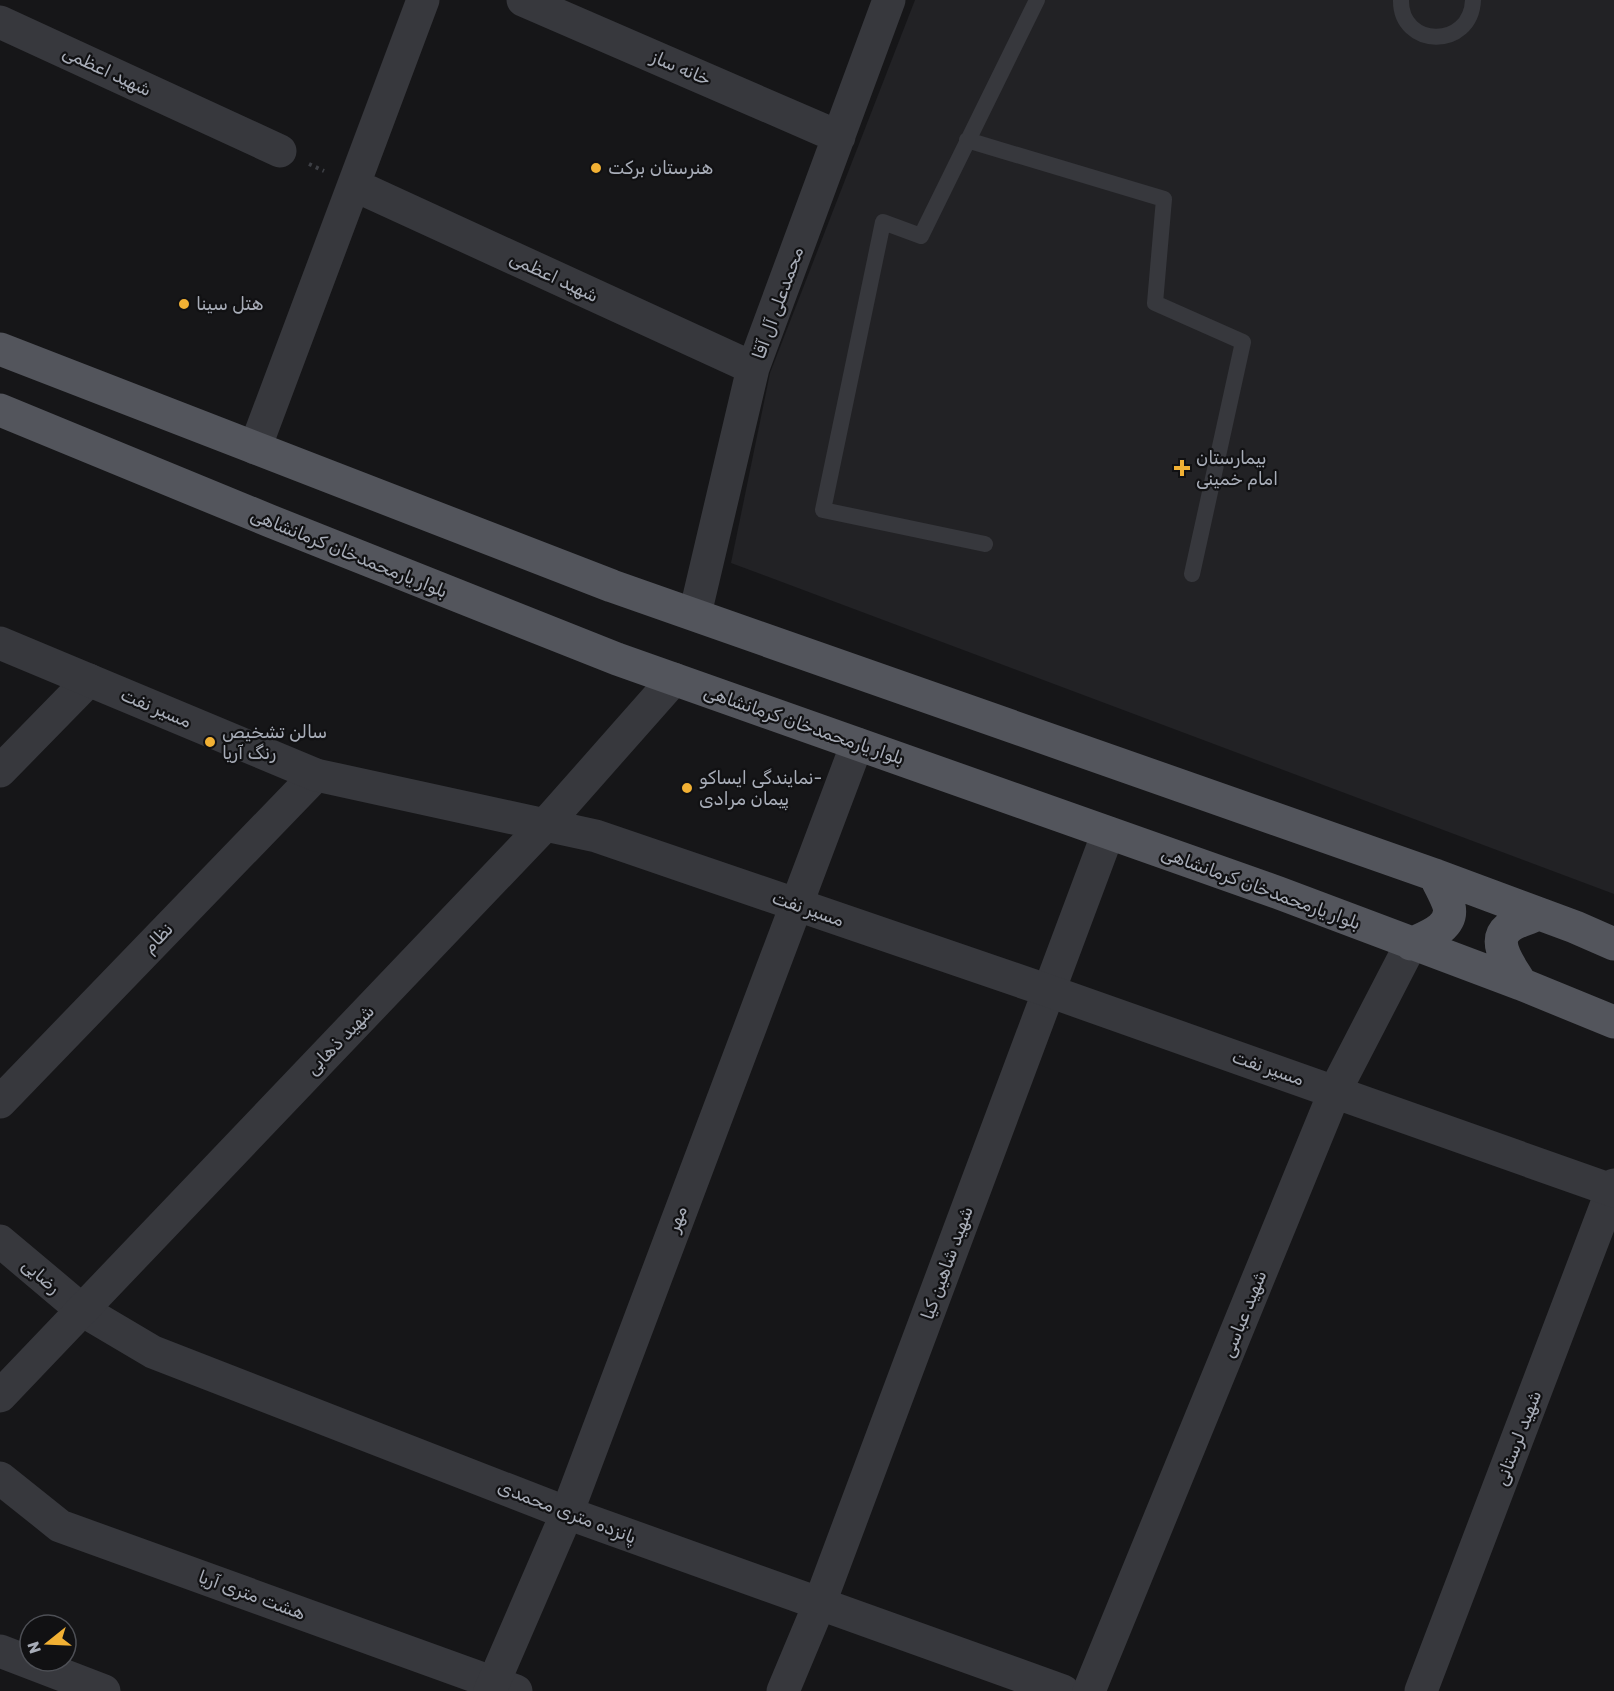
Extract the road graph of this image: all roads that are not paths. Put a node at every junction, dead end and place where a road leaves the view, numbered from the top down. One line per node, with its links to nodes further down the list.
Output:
1 (423, 0): 11 (street)
2 (523, 0): 8 (street, خانه ساز)
3 (889, 0): 8 (street, محمدعلی آل آقا)
4 (1037, 0): 9 (lane)
5 (1401, 0): 6 (lane)
6 (1473, 0)
7 (0, 22): 10 (street, شهید اعظمی)
8 (839, 137): 13 (street, محمدعلی آل آقا)
9 (967, 140): 16 (lane); 17 (lane)
10 (280, 151)
11 (354, 185): 13 (street, شهید اعظمی); 15 (street)
12 (0, 349): 15 (main road)
13 (753, 368): 18 (street, محمدعلی آل آقا)
14 (0, 410): 20 (main road, بلوار یارمحمدخان کرمانشاهی)
15 (255, 448): 18 (main road)
16 (985, 544)
17 (1192, 574)
18 (695, 614): 27 (main road)
19 (0, 643): 21 (street, مسیر نفت)
20 (674, 679): 22 (main road, بلوار یارمحمدخان کرمانشاهی); 25 (street, شهید ذهابی)
21 (89, 680): 23 (street); 24 (street, مسیر نفت)
22 (857, 744): 26 (main road, بلوار یارمحمدخان کرمانشاهی); 28 (street, مهر)
23 (0, 771)
24 (315, 775): 25 (street, مسیر نفت); 36 (street, نظام)
25 (545, 825): 28 (street, مسیر نفت); 39 (street, شهید ذهابی)
26 (1108, 833): 30 (main road, بلوار یارمحمدخان کرمانشاهی); 33 (street, شهید شاهین کیا)
27 (1435, 875): 29 (main road); 30 (main road)
28 (796, 905): 33 (street, مسیر نفت); 42 (street, مهر)
29 (1539, 914): 31 (main road); 32 (main road)
30 (1411, 944): 32 (main road, بلوار یارمحمدخان کرمانشاهی); 35 (street, شهید عباسی)
31 (1614, 944)
32 (1521, 984): 34 (main road, بلوار یارمحمدخان کرمانشاهی)
33 (1049, 991): 35 (street, مسیر نفت); 43 (street, شهید شاهین کیا)
34 (1614, 1022)
35 (1335, 1092): 37 (street, مسیر نفت); 49 (street, شهید عباسی)
36 (0, 1102)
37 (1613, 1189): 50 (street, شهید لرستانی)
38 (0, 1241): 39 (street, رضایی)
39 (82, 1310): 40 (street, شهید ذهابی); 42 (street, پانزده متری محمدی)
40 (0, 1396)
41 (0, 1478): 45 (street, هشت متری آریا)
42 (567, 1513): 43 (street, پانزده متری محمدی); 45 (street, مهر)
43 (819, 1605): 47 (street, شهید شاهین کیا); 48 (street, پانزده متری محمدی)
44 (0, 1651): 46 (street)
45 (500, 1688)
46 (105, 1691)
47 (783, 1691)
48 (1063, 1691)
49 (1089, 1691)
50 (1421, 1691)

